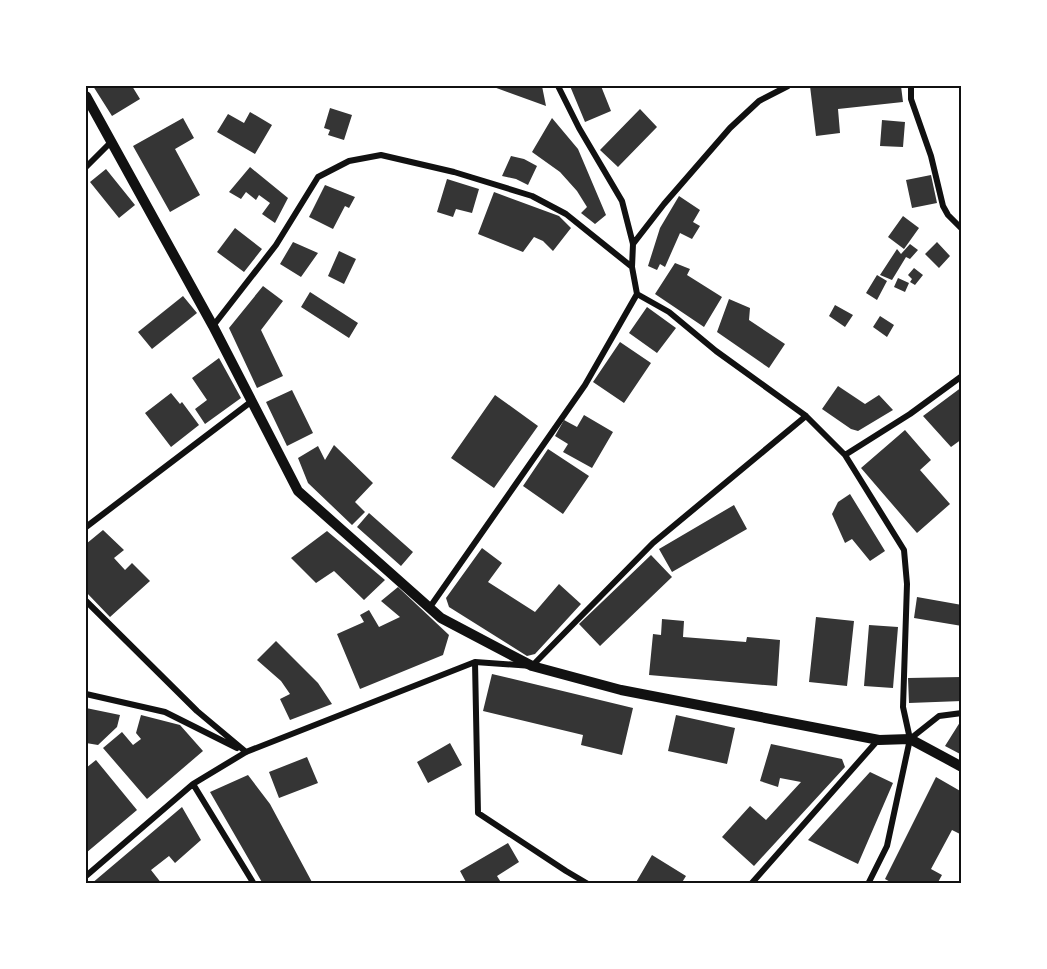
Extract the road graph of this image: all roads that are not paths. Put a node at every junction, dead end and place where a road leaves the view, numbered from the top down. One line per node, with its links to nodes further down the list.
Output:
1 (558, 86): 8 (street)
2 (788, 86): 8 (street)
3 (911, 86): 7 (street)
4 (86, 96): 5 (street)
5 (112, 142): 6 (street); 11 (street)
6 (86, 167)
7 (962, 230)
8 (633, 244): 9 (street)
9 (632, 267): 10 (street); 11 (street)
10 (638, 294): 14 (street); 18 (street)
11 (213, 326): 13 (street)
12 (962, 376): 15 (street)
13 (252, 401): 16 (street); 18 (street)
14 (806, 416): 15 (street); 20 (street)
15 (845, 455): 23 (street)
16 (86, 527)
17 (86, 601): 25 (street)
18 (430, 607): 20 (street)
19 (475, 662): 20 (street); 25 (street); 30 (street)
20 (532, 666): 24 (street)
21 (86, 694): 25 (street)
22 (962, 713): 23 (street)
23 (910, 739): 24 (street); 26 (street); 32 (street)
24 (879, 740): 31 (street)
25 (246, 752): 27 (street)
26 (962, 767)
27 (193, 784): 28 (street); 29 (street)
28 (86, 876)
29 (254, 884)
30 (588, 884)
31 (751, 884)
32 (868, 884)

